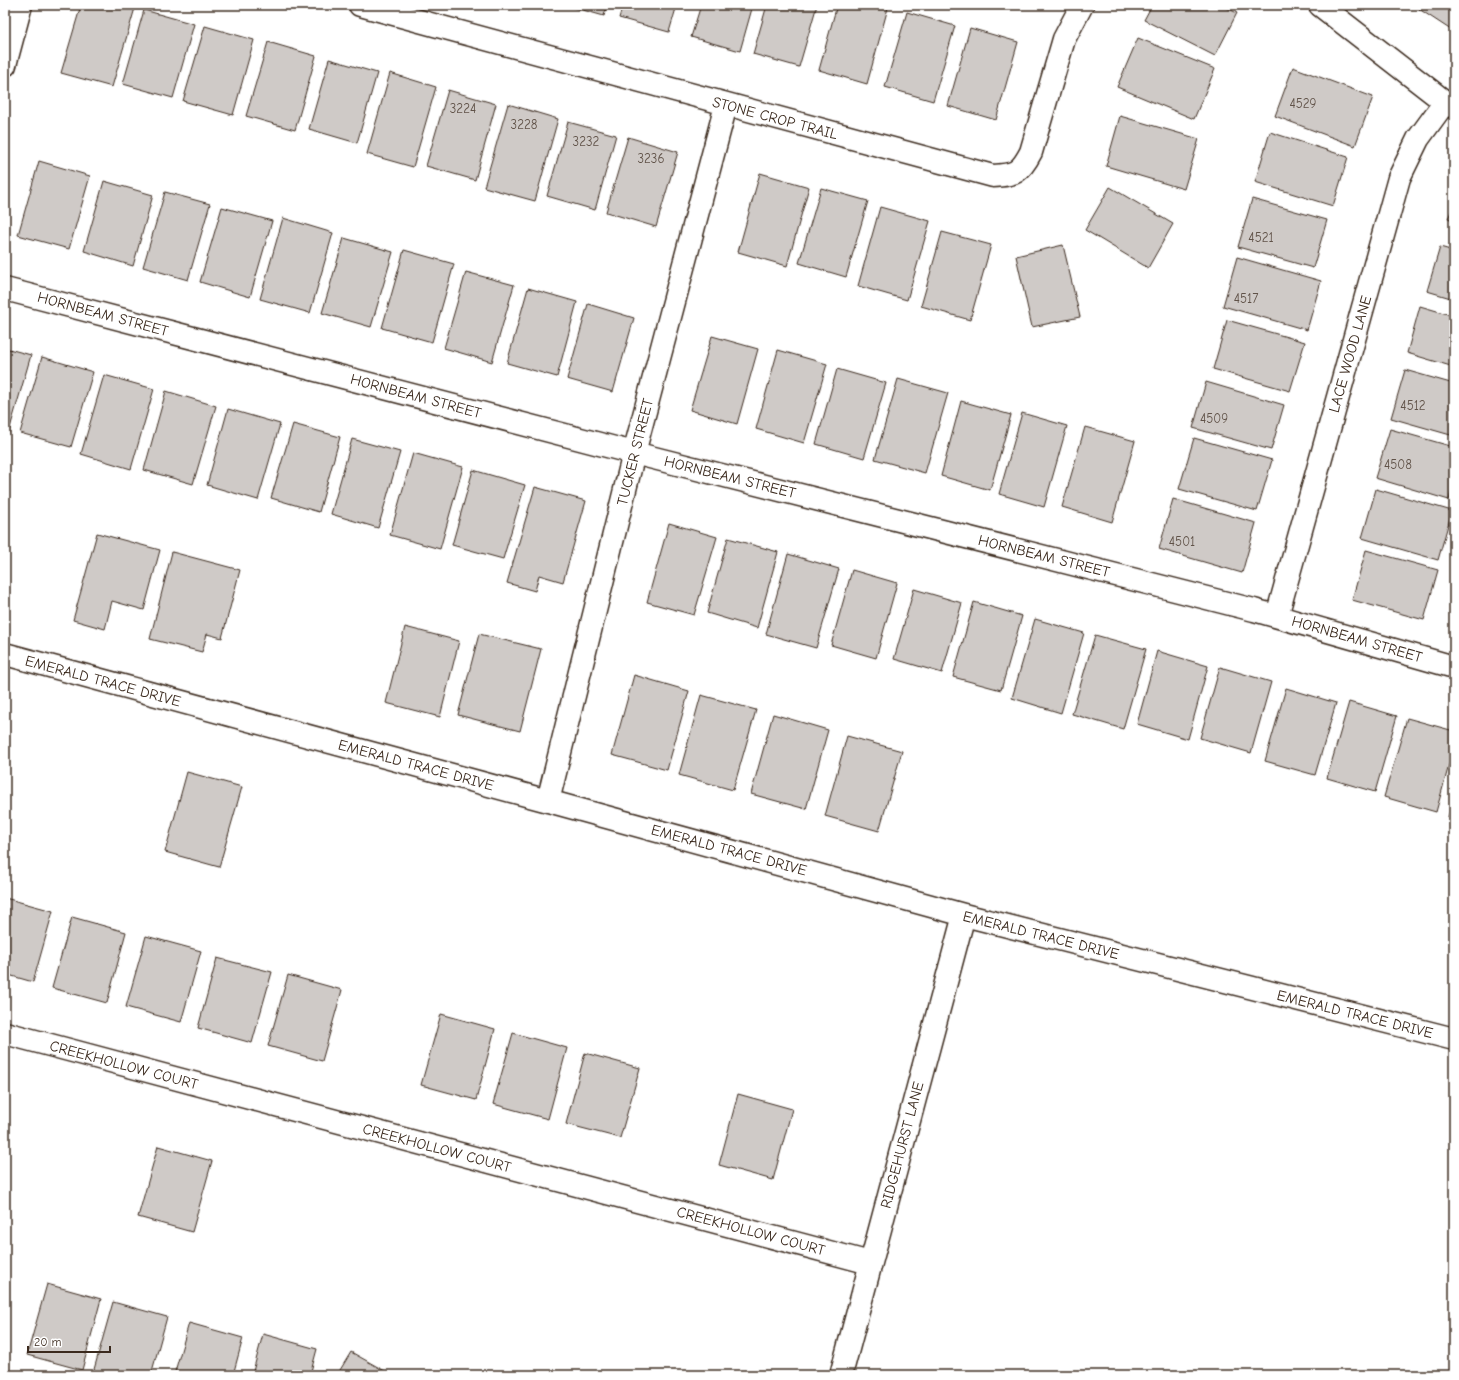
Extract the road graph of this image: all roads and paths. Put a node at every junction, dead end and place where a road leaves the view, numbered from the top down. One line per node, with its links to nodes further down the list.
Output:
1 (21, 5): 5 (street)
2 (360, 5): 6 (street, STONE CROP TRAIL)
3 (1082, 5): 6 (street, STONE CROP TRAIL)
4 (1320, 5): 7 (street)
5 (5, 65)
6 (726, 105): 9 (street, TUCKER STREET)
7 (1449, 105): 10 (street, LACE WOOD LANE)
8 (5, 289): 9 (street, HORNBEAM STREET)
9 (634, 453): 10 (street, HORNBEAM STREET); 13 (street, TUCKER STREET)
10 (1277, 616): 12 (street, HORNBEAM STREET)
11 (5, 654): 13 (street, EMERALD TRACE DRIVE)
12 (1454, 667)
13 (548, 801): 14 (street, EMERALD TRACE DRIVE)
14 (964, 915): 16 (street, EMERALD TRACE DRIVE); 17 (street, RIDGEHURST LANE)
15 (5, 1033): 17 (street, CREEKHOLLOW COURT)
16 (1454, 1040)
17 (870, 1263): 18 (street, RIDGEHURST LANE)
18 (841, 1375)

